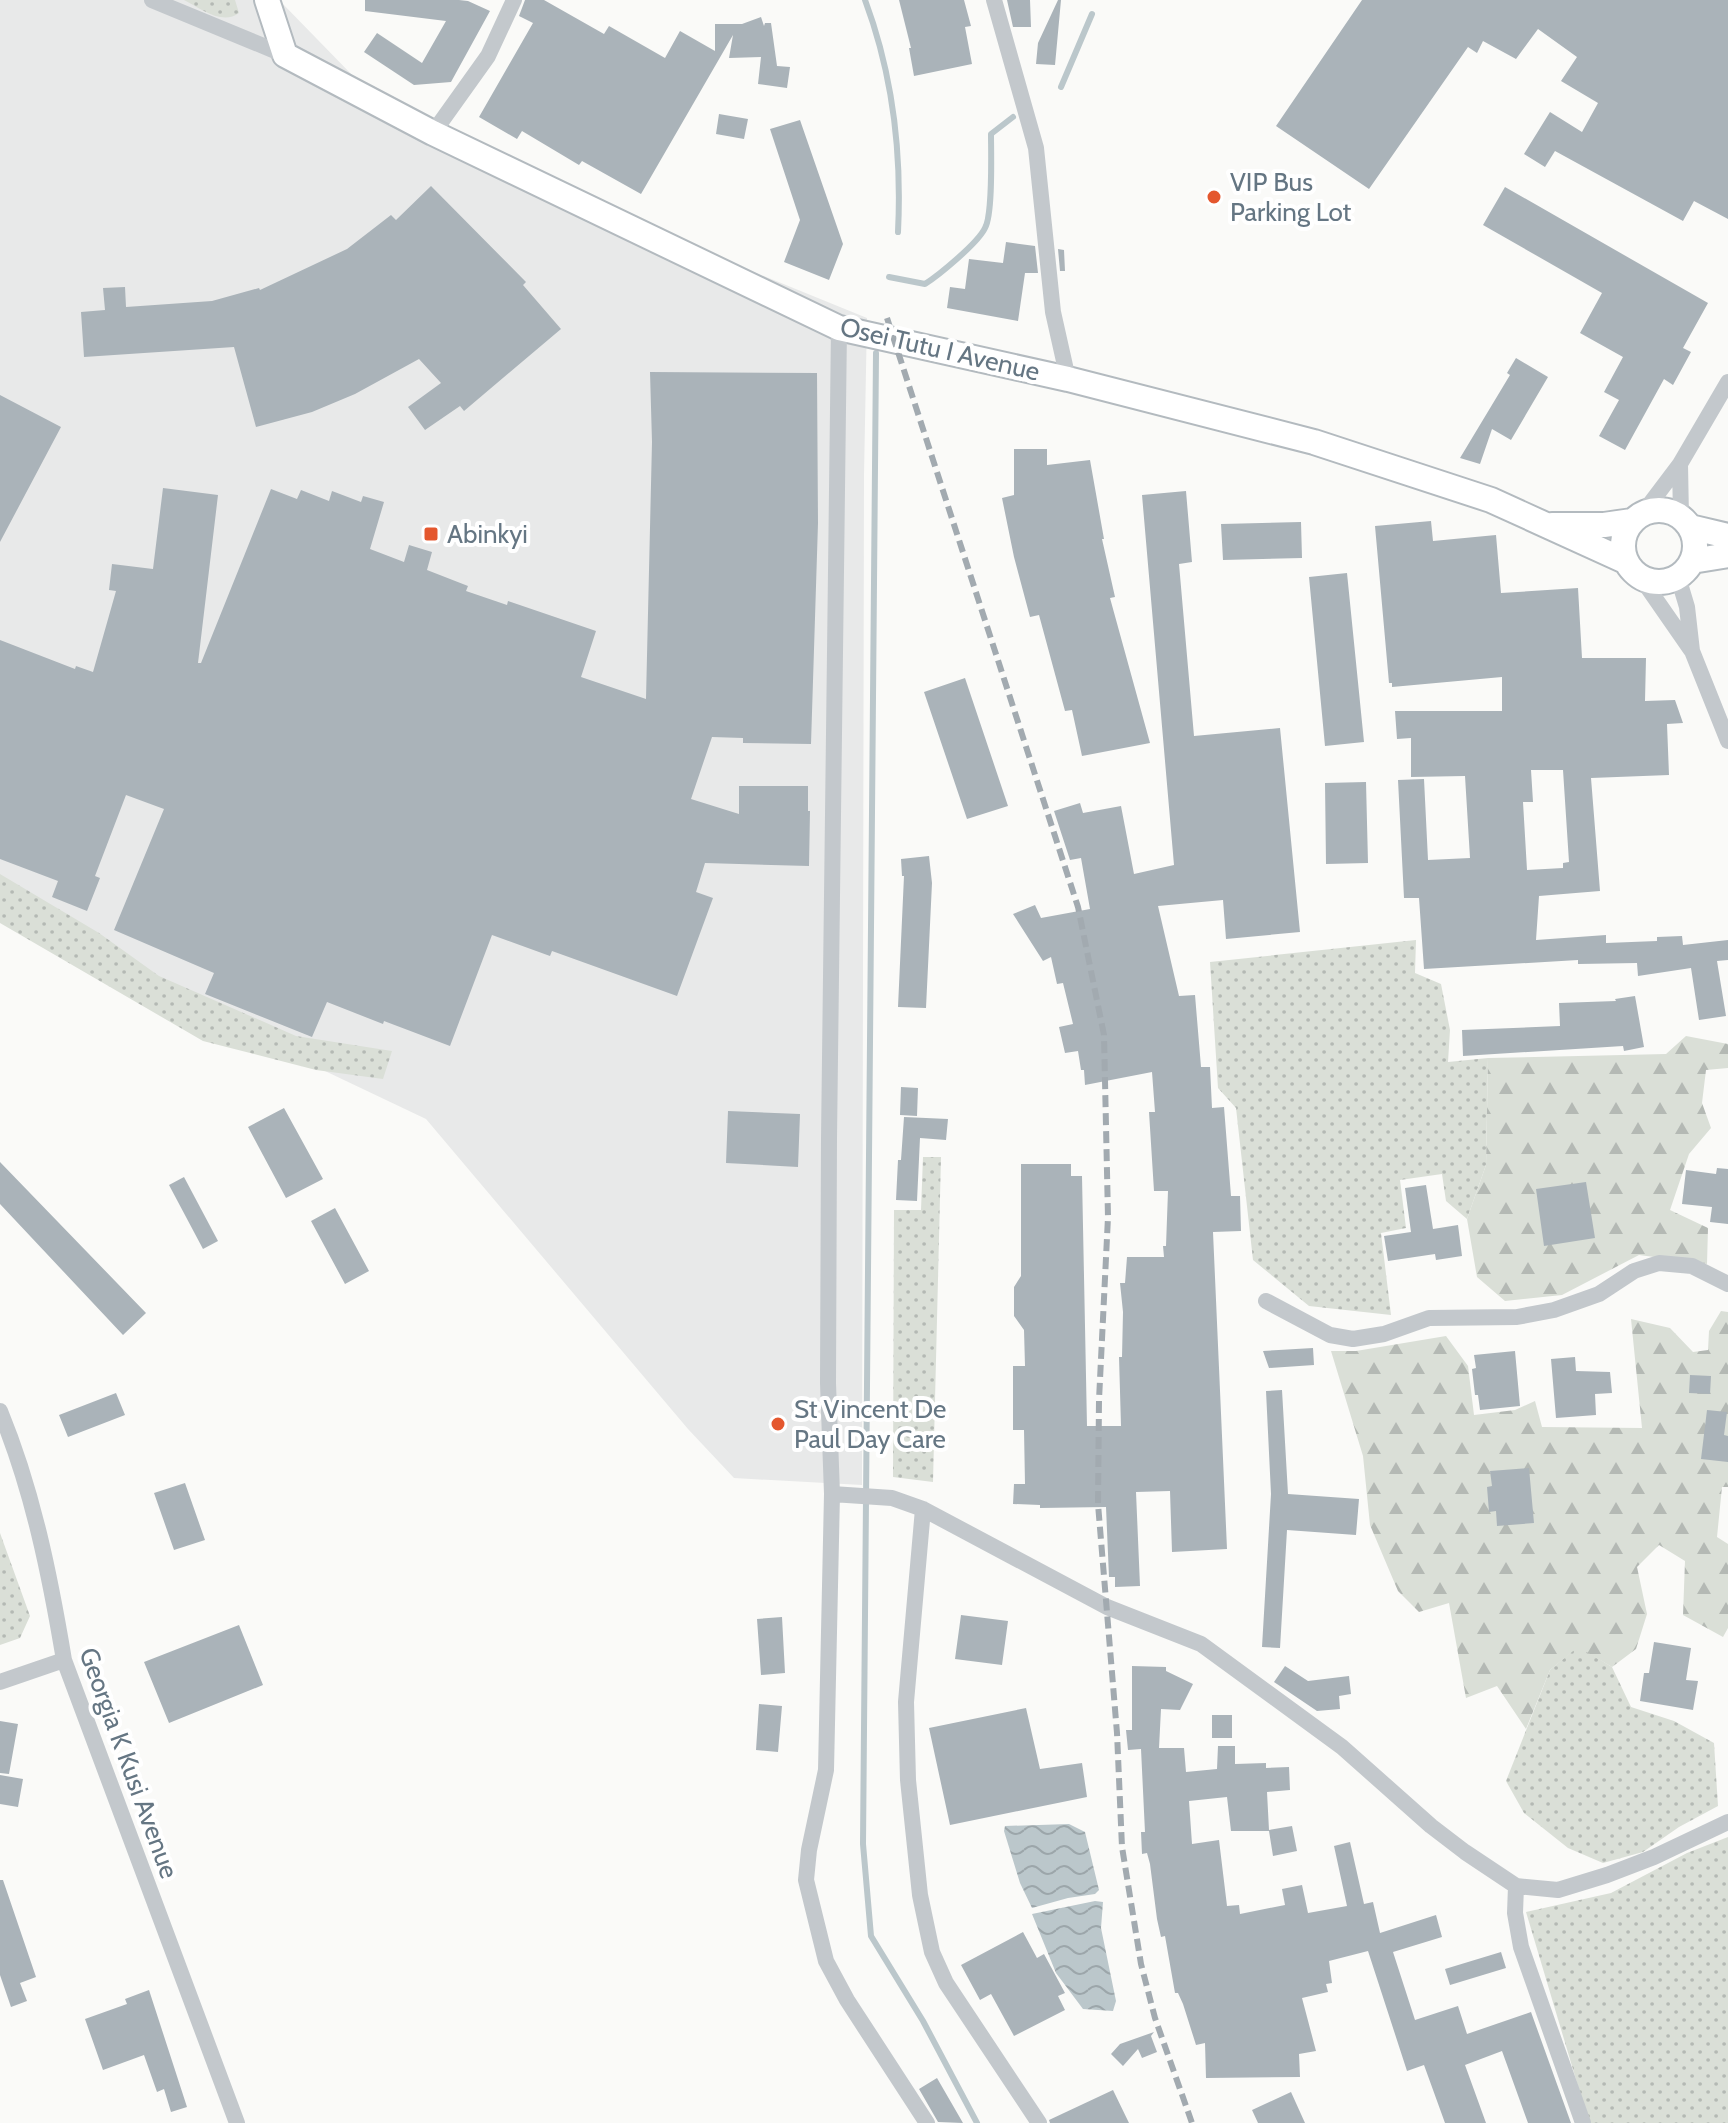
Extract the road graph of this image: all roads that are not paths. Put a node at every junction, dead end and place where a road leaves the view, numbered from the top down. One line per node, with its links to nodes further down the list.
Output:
1 (152, 0): 5 (street)
2 (267, 0): 5 (street)
3 (514, 0): 6 (street)
4 (994, 0): 8 (street)
5 (285, 55): 6 (street, Osei Tutu I Avenue)
6 (433, 133): 7 (street, Osei Tutu I Avenue)
7 (839, 328): 8 (street, Osei Tutu I Avenue); 23 (street)
8 (1068, 379): 13 (street, Osei Tutu I Avenue)
9 (1728, 382): 10 (street)
10 (1680, 464): 11 (street); 12 (street)
11 (1637, 517): 12 (street); 13 (street, Osei Tutu I Avenue); 17 (street)
12 (1686, 522): 14 (street); 16 (street)
13 (1550, 525): 17 (street, Osei Tutu I Avenue)
14 (1728, 536)
15 (1728, 555): 16 (street)
16 (1685, 569): 17 (street); 18 (street)
17 (1633, 570): 18 (street)
18 (1692, 651): 19 (street)
19 (1728, 741)
20 (1728, 1284): 21 (street)
21 (1266, 1301)
22 (0, 1411): 25 (street, Georgia K Kusi Avenue)
23 (832, 1494): 24 (street); 30 (street)
24 (923, 1509): 28 (street); 31 (street)
25 (64, 1660): 26 (street); 29 (street, Georgia K Kusi Avenue)
26 (0, 1682)
27 (1728, 1822): 28 (street)
28 (1516, 1886): 32 (street)
29 (237, 2123)
30 (927, 2123)
31 (1039, 2123)
32 (1583, 2123)

